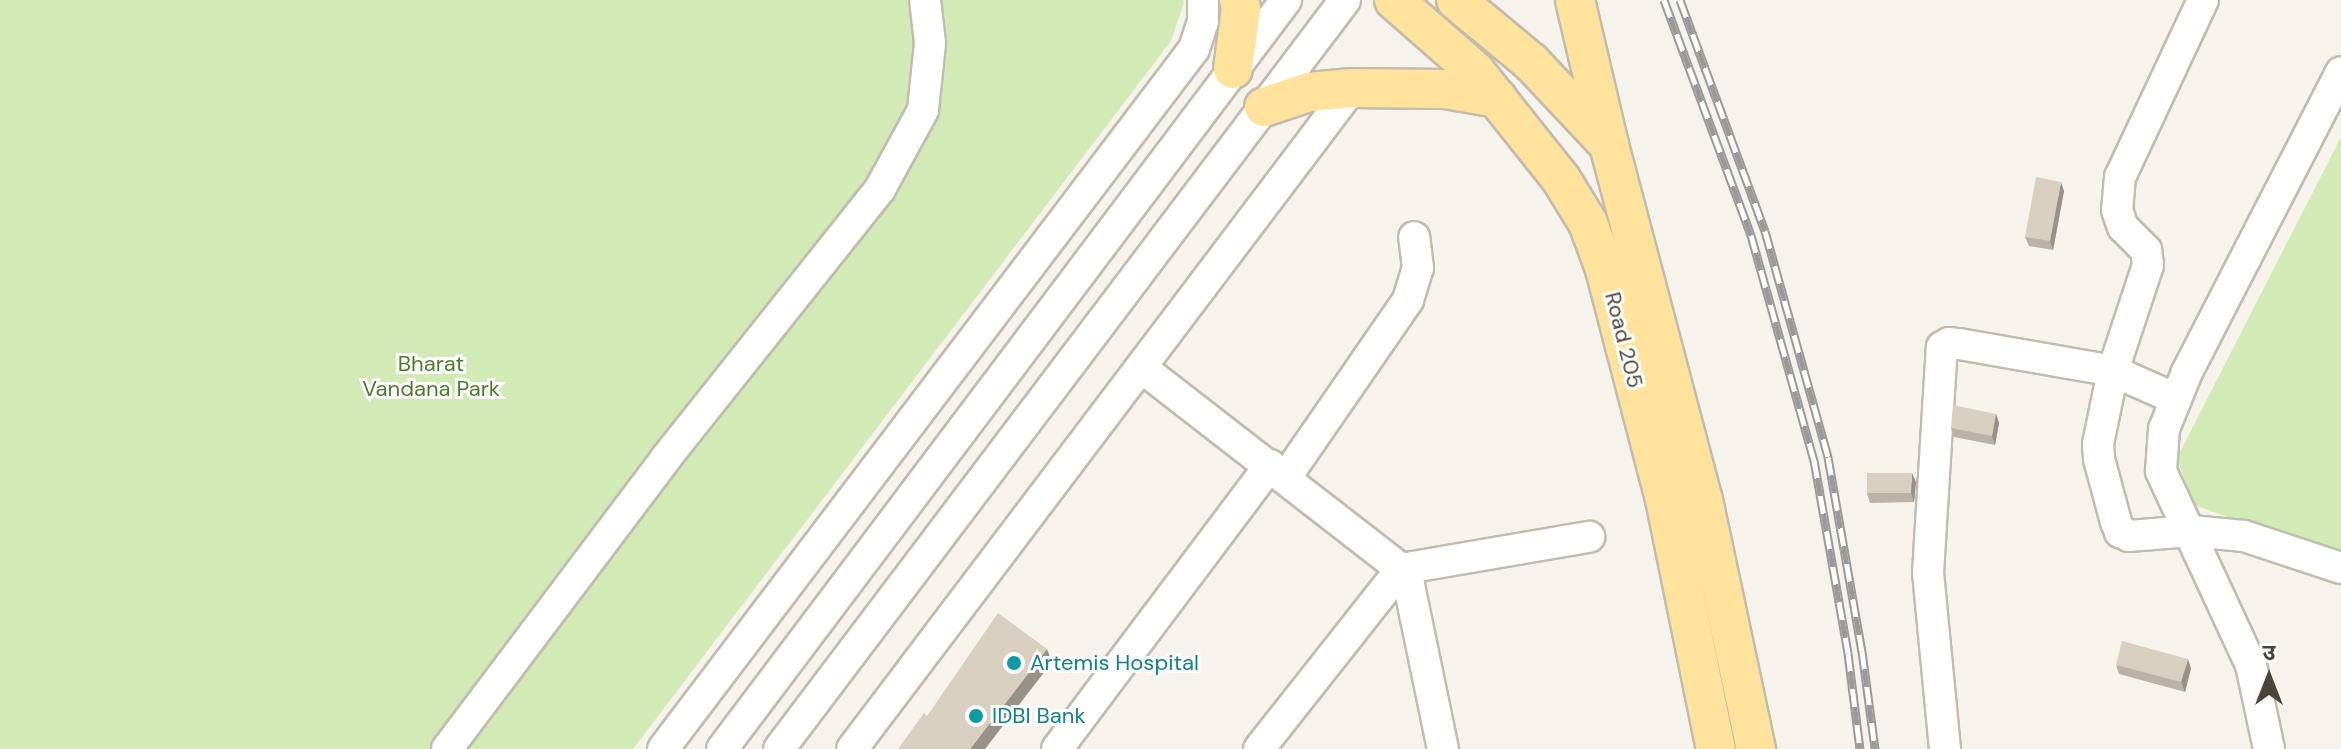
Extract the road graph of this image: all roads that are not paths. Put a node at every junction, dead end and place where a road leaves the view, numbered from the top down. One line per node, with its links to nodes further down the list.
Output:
1 (925, 0): 25 (street)
2 (1203, 0): 26 (street)
3 (1239, 0): 10 (main road)
4 (1286, 0): 10 (street)
5 (1345, 0): 14 (street)
6 (1394, 0): 13 (main road, Road 205)
7 (1456, 0): 15 (main road, Road 205)
8 (1575, 0): 15 (main road)
9 (2203, 0): 18 (street)
10 (1233, 69): 27 (street)
11 (2341, 72): 19 (street)
12 (1352, 88): 13 (main road); 14 (main road); 17 (street)
13 (1497, 98): 33 (main road, Road 205)
14 (1264, 107): 28 (street)
15 (1609, 145): 34 (main road, Road 205)
16 (1414, 237): 20 (street)
17 (1142, 368): 20 (street); 29 (street)
18 (2113, 371): 19 (street); 21 (street); 35 (street)
19 (2176, 399): 21 (street)
20 (1278, 471): 24 (street); 30 (street)
21 (2191, 531): 23 (street); 36 (street)
22 (1589, 537): 24 (street)
23 (2341, 568)
24 (1401, 569): 31 (street); 32 (street)
25 (447, 749)
26 (663, 749)
27 (722, 749)
28 (779, 749)
29 (852, 749)
30 (1057, 749)
31 (1259, 749)
32 (1443, 749)
33 (1716, 749)
34 (1756, 749)
35 (1945, 749)
36 (2269, 749)

